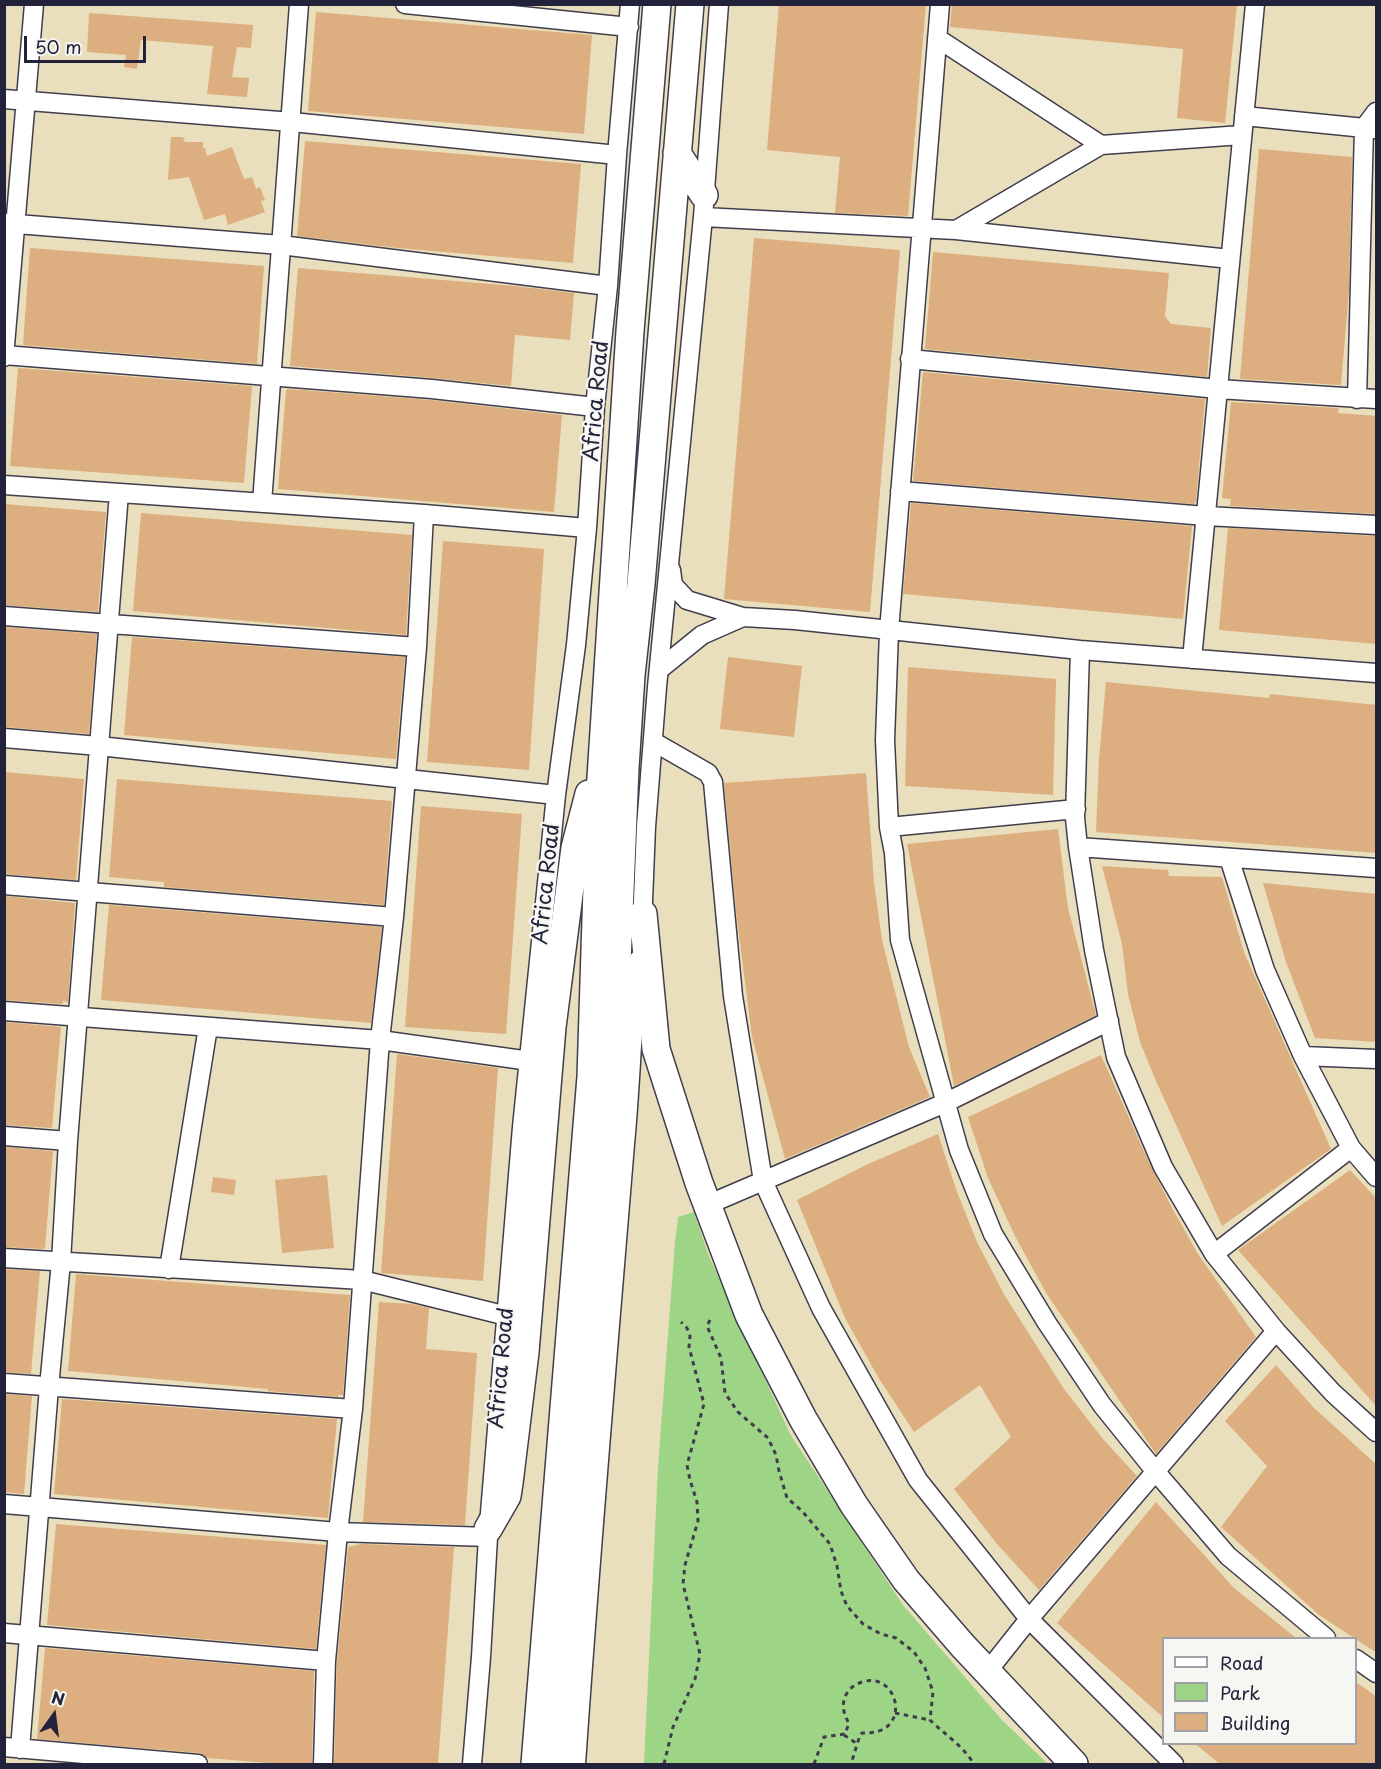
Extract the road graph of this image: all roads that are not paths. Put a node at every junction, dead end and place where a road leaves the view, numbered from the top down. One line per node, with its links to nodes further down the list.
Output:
1 (34, 4): 13 (street)
2 (299, 4): 16 (street)
3 (405, 4): 10 (street)
4 (630, 4): 10 (street, Africa Road)
5 (657, 4): 56 (highway, Africa Road)
6 (690, 4): 20 (highway, Africa Road)
7 (719, 4): 22 (street)
8 (940, 4): 11 (street)
9 (1255, 4): 15 (street)
10 (628, 27): 21 (street, Africa Road)
11 (937, 38): 19 (street); 24 (street)
12 (4, 99): 13 (street)
13 (26, 100): 16 (street); 23 (street)
14 (1377, 112): 17 (street)
15 (1244, 116): 17 (street); 18 (street)
16 (292, 122): 21 (street); 26 (street)
17 (1370, 129): 28 (street)
18 (1242, 135): 19 (street); 27 (street)
19 (1101, 145): 25 (street)
20 (677, 153): 22 (highway); 90 (highway, Africa Road)
21 (617, 155): 29 (street, Africa Road)
22 (704, 206): 24 (street); 45 (street)
23 (10, 224): 26 (street); 30 (street)
24 (921, 229): 25 (street); 31 (street)
25 (956, 230): 27 (street)
26 (281, 245): 29 (street); 32 (street)
27 (1230, 259): 33 (street)
28 (1368, 269): 34 (street)
29 (608, 286): 36 (street, Africa Road)
30 (5, 356): 32 (street)
31 (910, 359): 33 (street); 38 (street)
32 (271, 376): 36 (street); 40 (street)
33 (1218, 389): 34 (street); 42 (street)
34 (1357, 399): 35 (street)
35 (1377, 399)
36 (595, 407): 44 (street, Africa Road)
37 (4, 485): 39 (street)
38 (900, 491): 42 (street); 49 (street)
39 (119, 493): 40 (street); 48 (street)
40 (262, 503): 41 (street)
41 (424, 514): 44 (street); 50 (street)
42 (1206, 516): 43 (street); 52 (street)
43 (1377, 525)
44 (587, 528): 60 (street, Africa Road)
45 (670, 566): 47 (street); 53 (street)
46 (4, 616): 48 (street)
47 (743, 617): 49 (street); 53 (street)
48 (109, 624): 50 (street); 58 (street)
49 (889, 631): 51 (street); 62 (street)
50 (417, 647): 59 (street)
51 (1080, 650): 52 (street); 61 (street)
52 (1192, 659): 54 (street)
53 (660, 669): 57 (street)
54 (1377, 673)
55 (4, 738): 58 (street)
56 (603, 738): 90 (highway, Africa Road); 101 (highway)
57 (654, 742): 68 (street); 83 (street)
58 (99, 746): 59 (street); 67 (street)
59 (407, 778): 60 (street); 69 (street)
60 (556, 795): 77 (street, Africa Road)
61 (1076, 808): 62 (street); 63 (street)
62 (889, 827): 78 (street)
63 (1078, 847): 64 (street); 72 (street)
64 (1228, 858): 65 (street); 75 (street)
65 (1377, 868)
66 (4, 885): 67 (street)
67 (88, 892): 69 (street); 71 (street)
68 (643, 914): 84 (highway); 117 (street)
69 (394, 917): 74 (street)
70 (4, 1011): 71 (street)
71 (78, 1017): 73 (street); 80 (street)
72 (1109, 1021): 78 (street); 85 (street)
73 (208, 1027): 74 (street); 88 (street)
74 (380, 1040): 77 (street); 89 (street)
75 (1303, 1056): 76 (street); 81 (street)
76 (1377, 1059)
77 (530, 1061): 91 (street, Africa Road)
78 (945, 1103): 83 (street); 97 (street)
79 (4, 1136): 80 (street)
80 (68, 1141): 87 (street)
81 (1351, 1148): 82 (street); 85 (street)
82 (1377, 1177)
83 (763, 1181): 84 (street); 102 (street)
84 (707, 1205): 108 (highway)
85 (1214, 1254): 92 (street)
86 (4, 1258): 87 (street)
87 (61, 1262): 88 (street); 94 (street)
88 (169, 1269): 89 (street)
89 (362, 1280): 91 (street); 95 (street)
90 (581, 1309): 115 (highway, Africa Road); 116 (highway, Africa Road)
91 (507, 1316): 101 (street, Africa Road)
92 (1276, 1331): 96 (street); 97 (street)
93 (4, 1383): 94 (street)
94 (48, 1387): 95 (street); 99 (street)
95 (353, 1409): 100 (street)
96 (1377, 1432)
97 (1156, 1472): 102 (street); 105 (street)
98 (4, 1504): 99 (street)
99 (39, 1507): 100 (street); 104 (street)
100 (338, 1533): 101 (street); 107 (street)
101 (488, 1533): 114 (street, Africa Road)
102 (1029, 1619): 108 (street); 119 (street)
103 (4, 1633): 104 (street)
104 (29, 1635): 107 (street); 110 (street)
105 (1325, 1637)
106 (1357, 1660): 109 (street)
107 (326, 1661): 113 (street)
108 (987, 1672): 118 (highway)
109 (1377, 1673)
110 (12, 1748): 111 (street)
111 (156, 1763): 112 (street)
112 (198, 1764)
113 (323, 1764)
114 (472, 1764)
115 (535, 1764)
116 (555, 1764)
117 (576, 1764)
118 (1074, 1764)
119 (1174, 1764)

